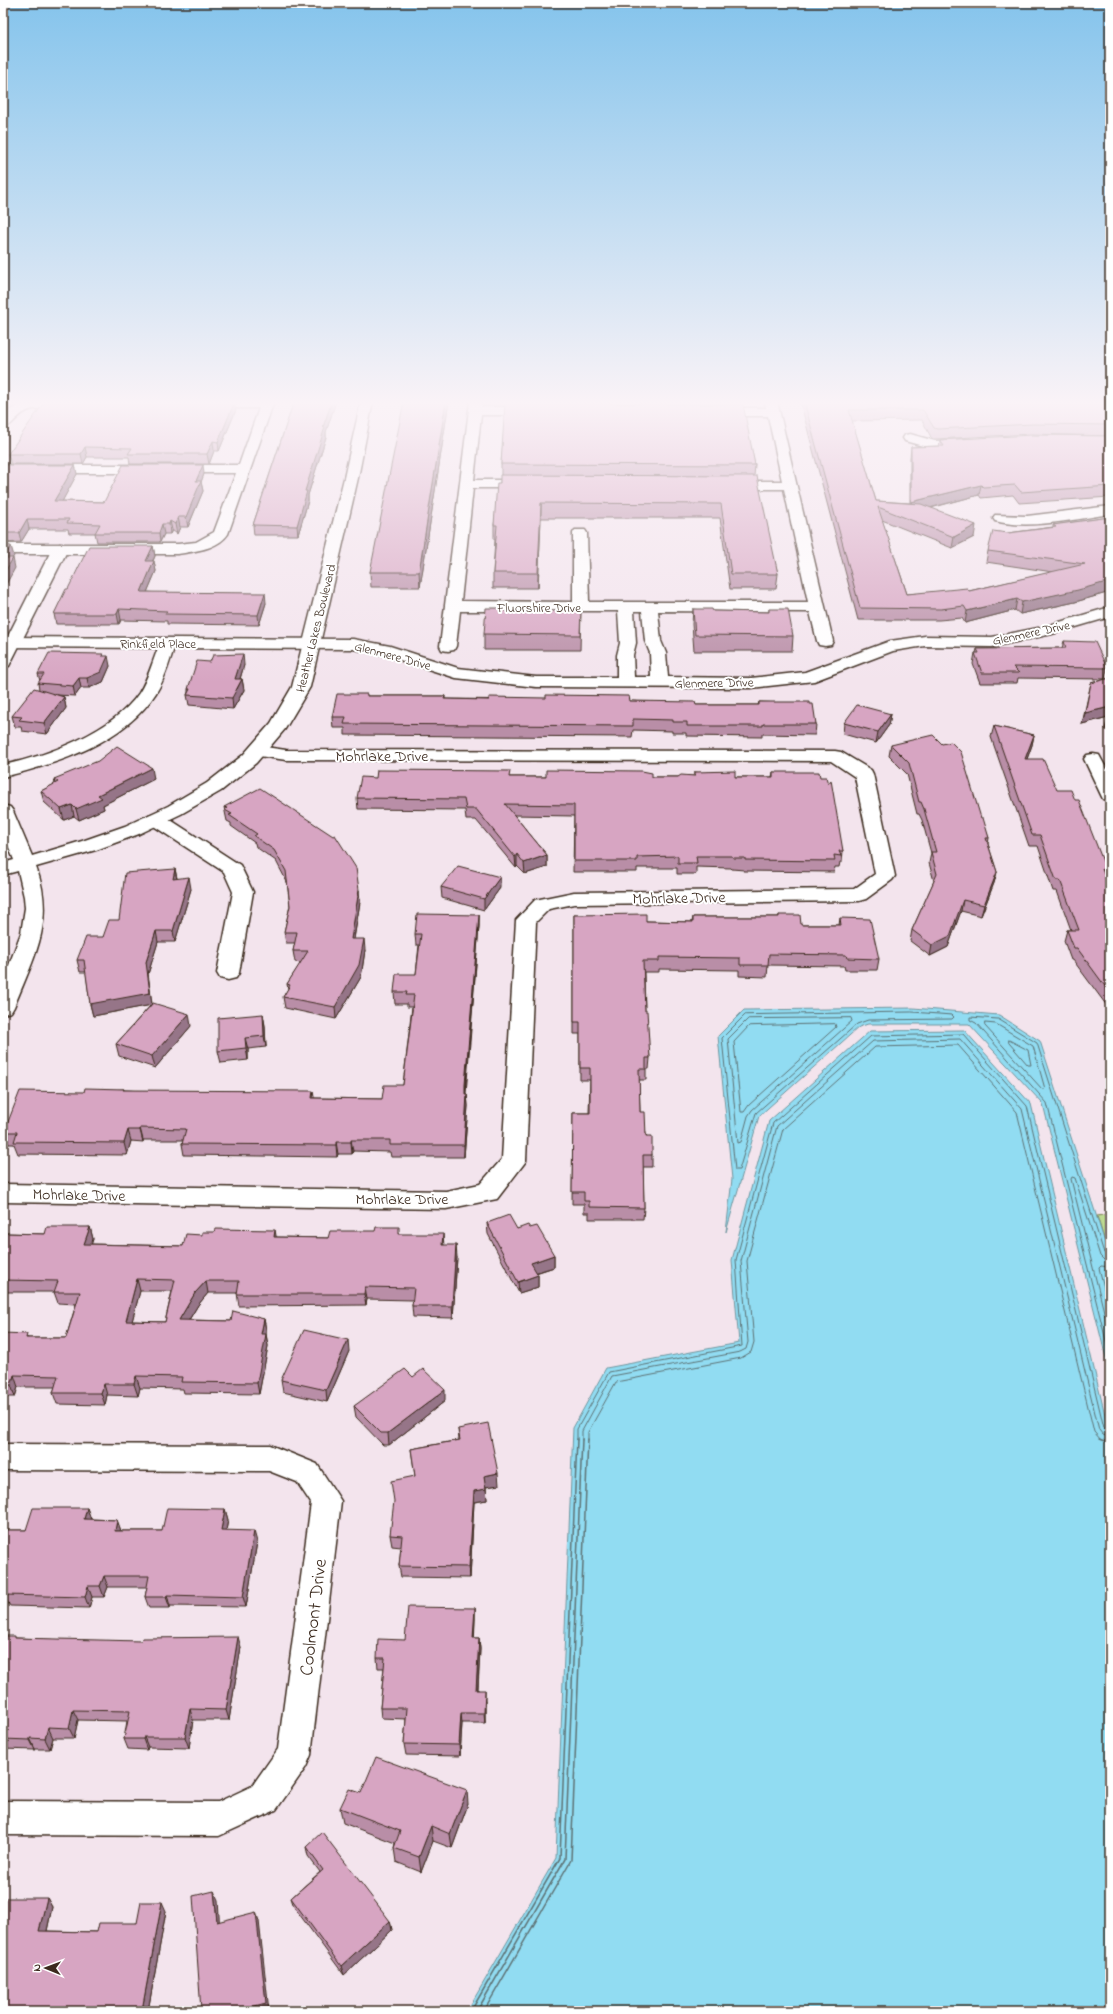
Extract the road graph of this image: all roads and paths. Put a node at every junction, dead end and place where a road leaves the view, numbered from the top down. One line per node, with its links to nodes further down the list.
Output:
1 (235, 495): 9 (street)
2 (347, 495): 19 (street, Heather Lakes Boulevard)
3 (466, 495): 10 (street)
4 (792, 495): 14 (street)
5 (1110, 510): 6 (street)
6 (1000, 518)
7 (580, 533): 11 (street)
8 (3, 548): 9 (street)
9 (60, 549): 17 (street)
10 (453, 606): 11 (street, Fluorshire Drive); 20 (street)
11 (581, 607): 12 (street, Fluorshire Drive)
12 (626, 607): 13 (street, Fluorshire Drive); 21 (street)
13 (650, 607): 14 (street, Fluorshire Drive); 22 (street)
14 (817, 607): 16 (street)
15 (1110, 612): 25 (street, Glenmere Drive)
16 (825, 641)
17 (8, 642): 18 (street, Rinkfield Place); 23 (street)
18 (168, 643): 19 (street, Rinkfield Place); 28 (street)
19 (313, 643): 24 (street, Glenmere Drive); 26 (street, Heather Lakes Boulevard)
20 (448, 646)
21 (627, 648): 22 (street); 24 (street)
22 (656, 648): 25 (street)
23 (3, 662)
24 (626, 682): 25 (street, Glenmere Drive)
25 (660, 682)
26 (258, 751): 31 (street, Heather Lakes Boulevard); 36 (street, Mohrlake Drive)
27 (1093, 759): 29 (street)
28 (3, 770)
29 (1110, 795)
30 (3, 811): 32 (street)
31 (156, 819): 32 (street, Heather Lakes Boulevard); 34 (street)
32 (24, 864): 33 (street, Heather Lakes Boulevard); 35 (street)
33 (3, 869)
34 (228, 973)
35 (5, 998)
36 (3, 1193)
37 (3, 1457): 38 (street, Coolmont Drive)
38 (3, 1818)

